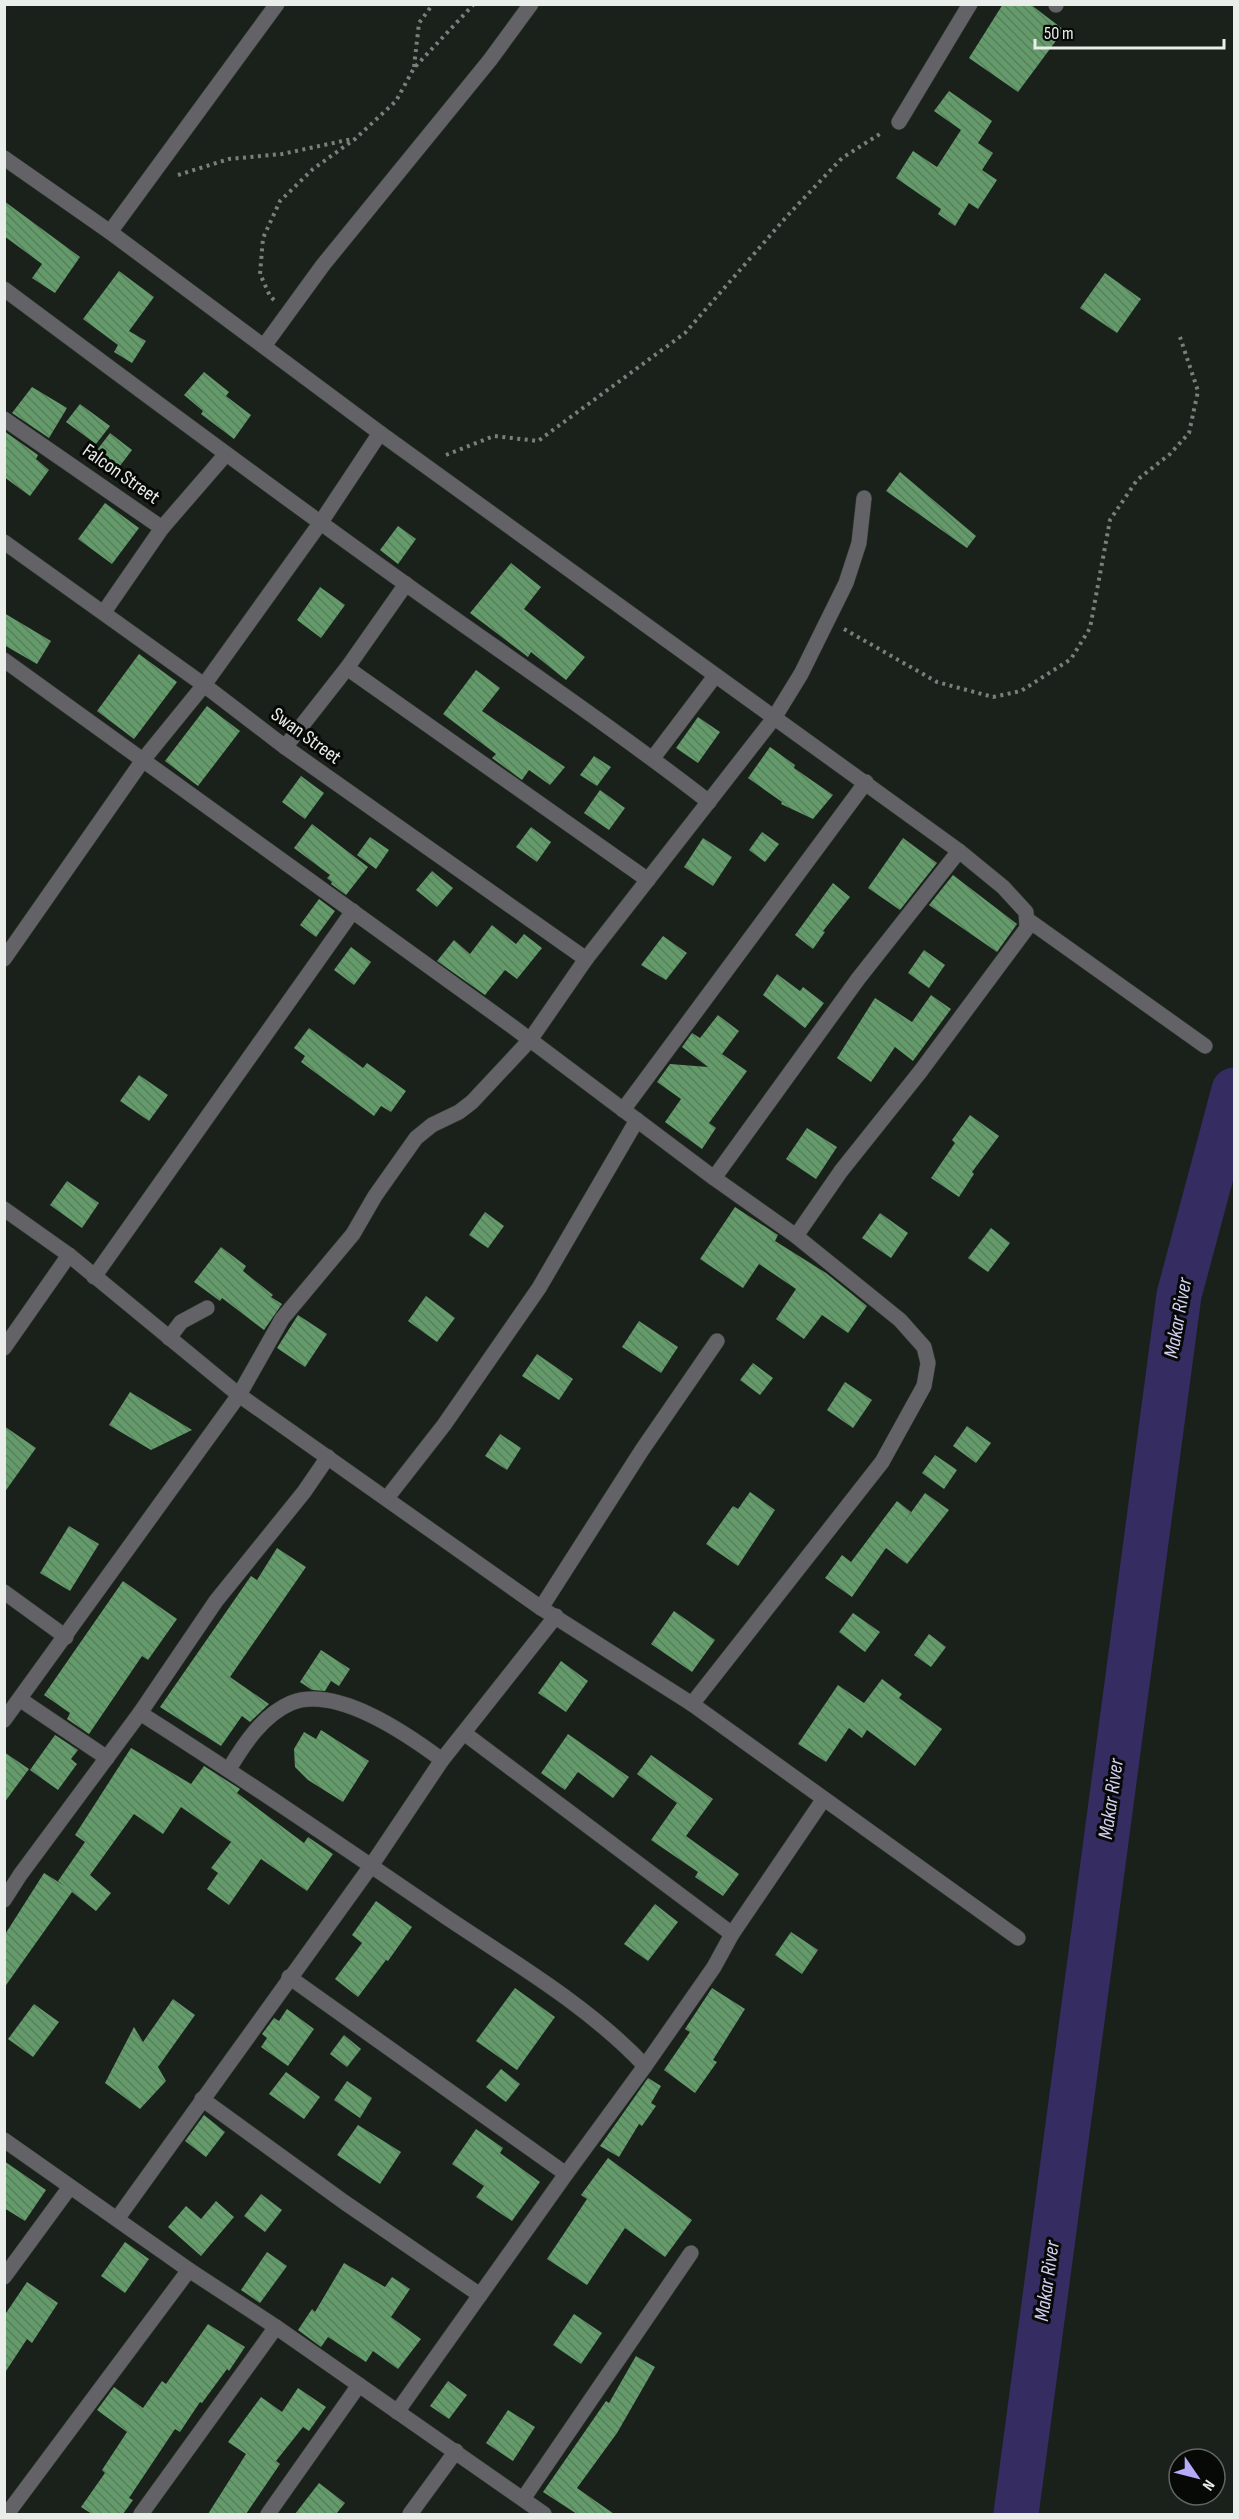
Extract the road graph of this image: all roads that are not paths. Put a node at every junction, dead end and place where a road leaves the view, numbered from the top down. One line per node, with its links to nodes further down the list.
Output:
1 (277, 4): 6 (street)
2 (531, 4): 8 (street)
3 (970, 4): 4 (street)
4 (899, 122)
5 (5, 159): 6 (street)
6 (110, 232): 8 (street)
7 (4, 289): 11 (street)
8 (264, 346): 10 (street)
9 (4, 419): 14 (street, Falcon Street)
10 (380, 433): 13 (street); 20 (street)
11 (226, 454): 13 (street); 14 (street, Falcon Street)
12 (864, 498): 22 (street)
13 (321, 522): 16 (street); 21 (street)
14 (162, 528): 17 (street)
15 (4, 542): 17 (street, Swan Street)
16 (406, 585): 19 (street); 24 (street)
17 (104, 612): 21 (street, Swan Street)
18 (4, 660): 25 (street)
19 (347, 668): 23 (street); 29 (street)
20 (715, 676): 22 (street); 24 (street)
21 (204, 685): 23 (street, Swan Street); 25 (street)
22 (774, 718): 26 (street); 27 (street)
23 (285, 747): 33 (street, Swan Street)
24 (653, 758): 27 (street)
25 (143, 760): 30 (street); 32 (street)
26 (866, 782): 28 (street); 36 (street)
27 (709, 802): 29 (street)
28 (959, 851): 31 (street); 38 (street)
29 (648, 880): 33 (street)
30 (353, 911): 34 (street); 42 (street)
31 (1028, 920): 35 (street); 40 (street)
32 (4, 959)
33 (586, 959): 34 (street)
34 (530, 1040): 36 (street); 47 (street)
35 (1205, 1046)
36 (623, 1110): 37 (street)
37 (637, 1120): 38 (street); 49 (street)
38 (714, 1178): 40 (street)
39 (4, 1209): 41 (street)
40 (796, 1236): 55 (street)
41 (69, 1255): 42 (street); 46 (street)
42 (94, 1277): 44 (street)
43 (207, 1308): 44 (street)
44 (169, 1338): 47 (street)
45 (717, 1341): 51 (street)
46 (4, 1348)
47 (239, 1395): 48 (street); 53 (street)
48 (328, 1457): 49 (street); 56 (street)
49 (387, 1498): 51 (street)
50 (4, 1592): 53 (street)
51 (542, 1608): 52 (street)
52 (556, 1617): 55 (street); 58 (street)
53 (66, 1637): 54 (street)
54 (21, 1700): 57 (street); 59 (street)
55 (692, 1704): 62 (street)
56 (140, 1713): 59 (street); 61 (street)
57 (4, 1720)
58 (464, 1733): 60 (street); 65 (street)
59 (107, 1758): 64 (street)
60 (442, 1760): 61 (street); 63 (street)
61 (229, 1769): 63 (street)
62 (823, 1800): 65 (street); 66 (street)
63 (371, 1866): 67 (street); 68 (street)
64 (4, 1900)
65 (732, 1934): 68 (street)
66 (1018, 1938)
67 (289, 1977): 69 (street); 71 (street)
68 (645, 2066): 71 (street)
69 (202, 2099): 73 (street); 77 (street)
70 (4, 2140): 72 (street)
71 (566, 2174): 77 (street)
72 (70, 2187): 73 (street); 76 (street)
73 (117, 2218): 75 (street)
74 (692, 2253): 82 (street)
75 (189, 2271): 78 (street); 84 (street)
76 (4, 2277)
77 (480, 2295): 80 (street)
78 (276, 2327): 79 (street); 85 (street)
79 (359, 2385): 80 (street); 86 (street)
80 (397, 2412): 81 (street)
81 (456, 2451): 82 (street); 87 (street)
82 (523, 2499): 83 (street)
83 (540, 2513)
84 (8, 2514)
85 (141, 2514)
86 (268, 2514)
87 (410, 2514)

